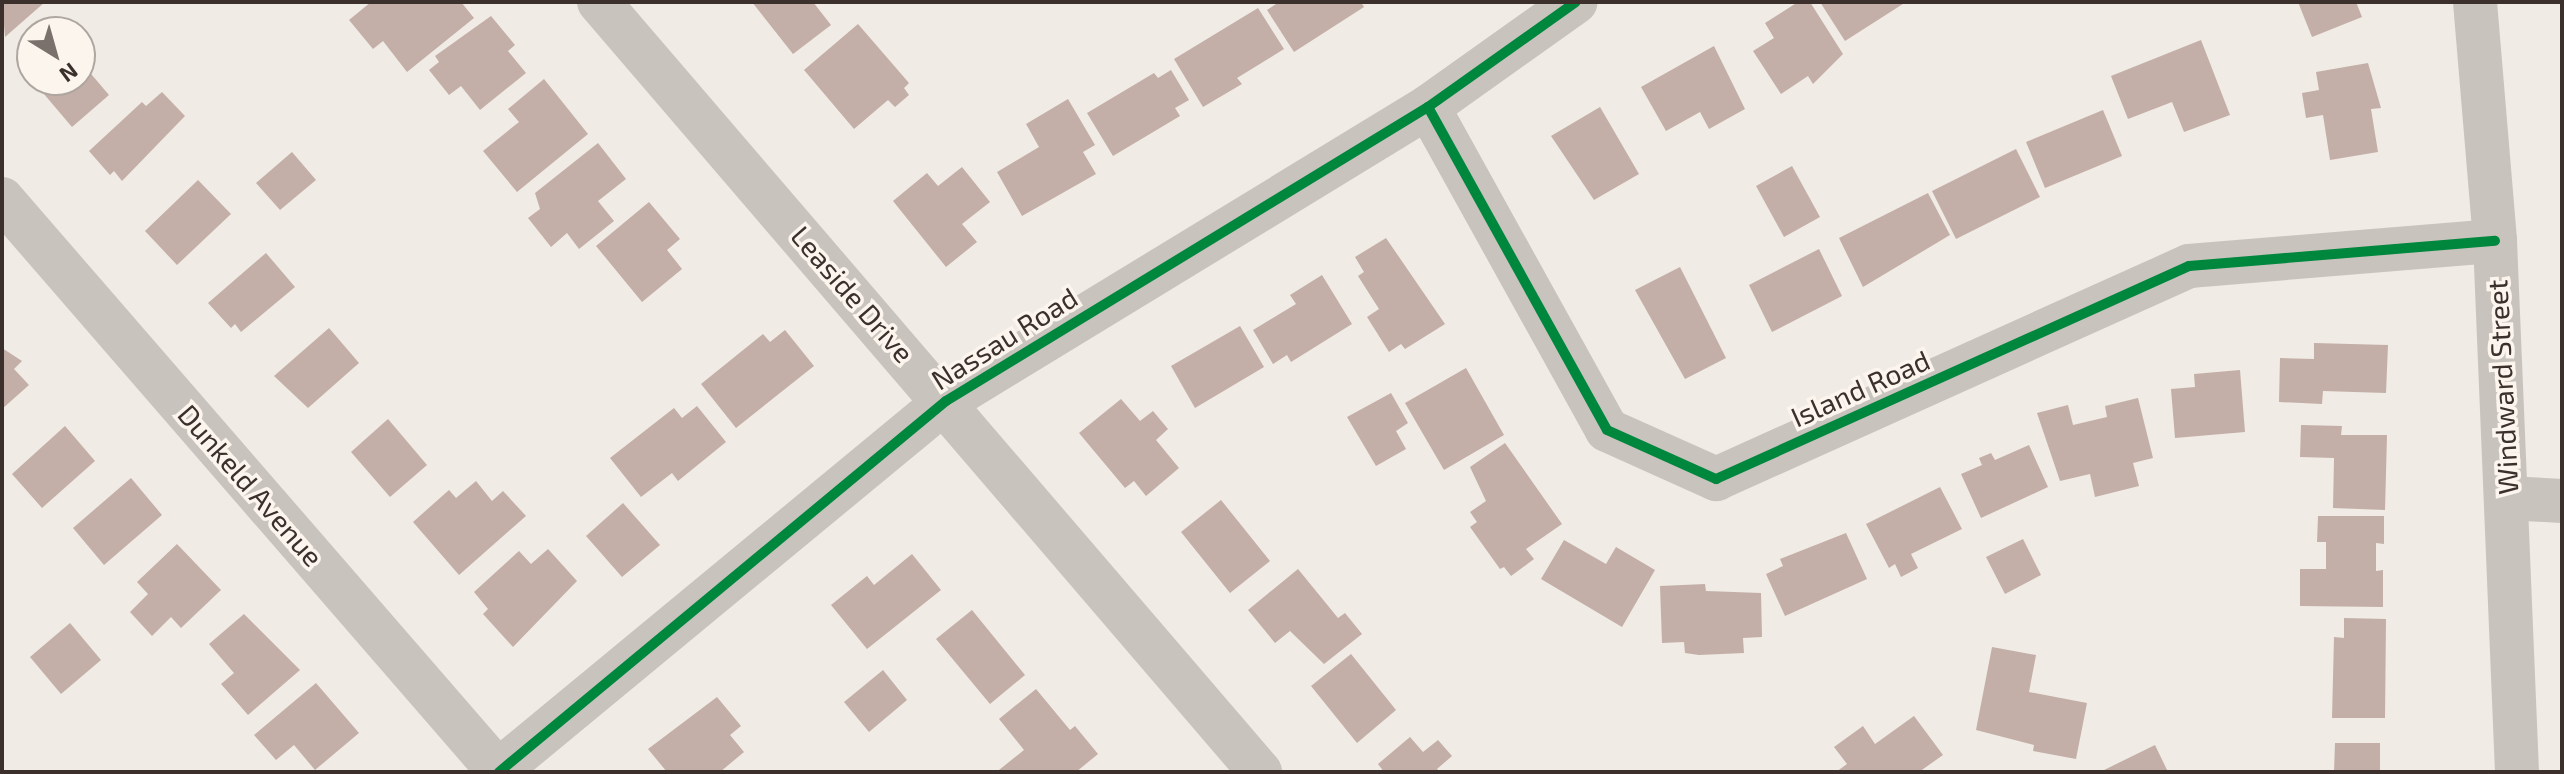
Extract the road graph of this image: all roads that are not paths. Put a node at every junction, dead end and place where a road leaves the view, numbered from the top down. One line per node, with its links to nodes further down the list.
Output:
1 (599, 2): 7 (street, Leaside Drive)
2 (1576, 2): 4 (street, Nassau Road)
3 (2475, 2): 6 (street, Windward Street)
4 (1428, 107): 6 (street, Island Road); 7 (street, Nassau Road)
5 (2, 199): 10 (street, Dunkeld Avenue)
6 (2495, 241): 8 (street, Windward Street)
7 (946, 401): 10 (street, Nassau Road); 11 (street, Leaside Drive)
8 (2507, 498): 9 (street); 12 (street, Windward Street)
9 (2562, 501)
10 (499, 771)
11 (1260, 772)
12 (2517, 772)

